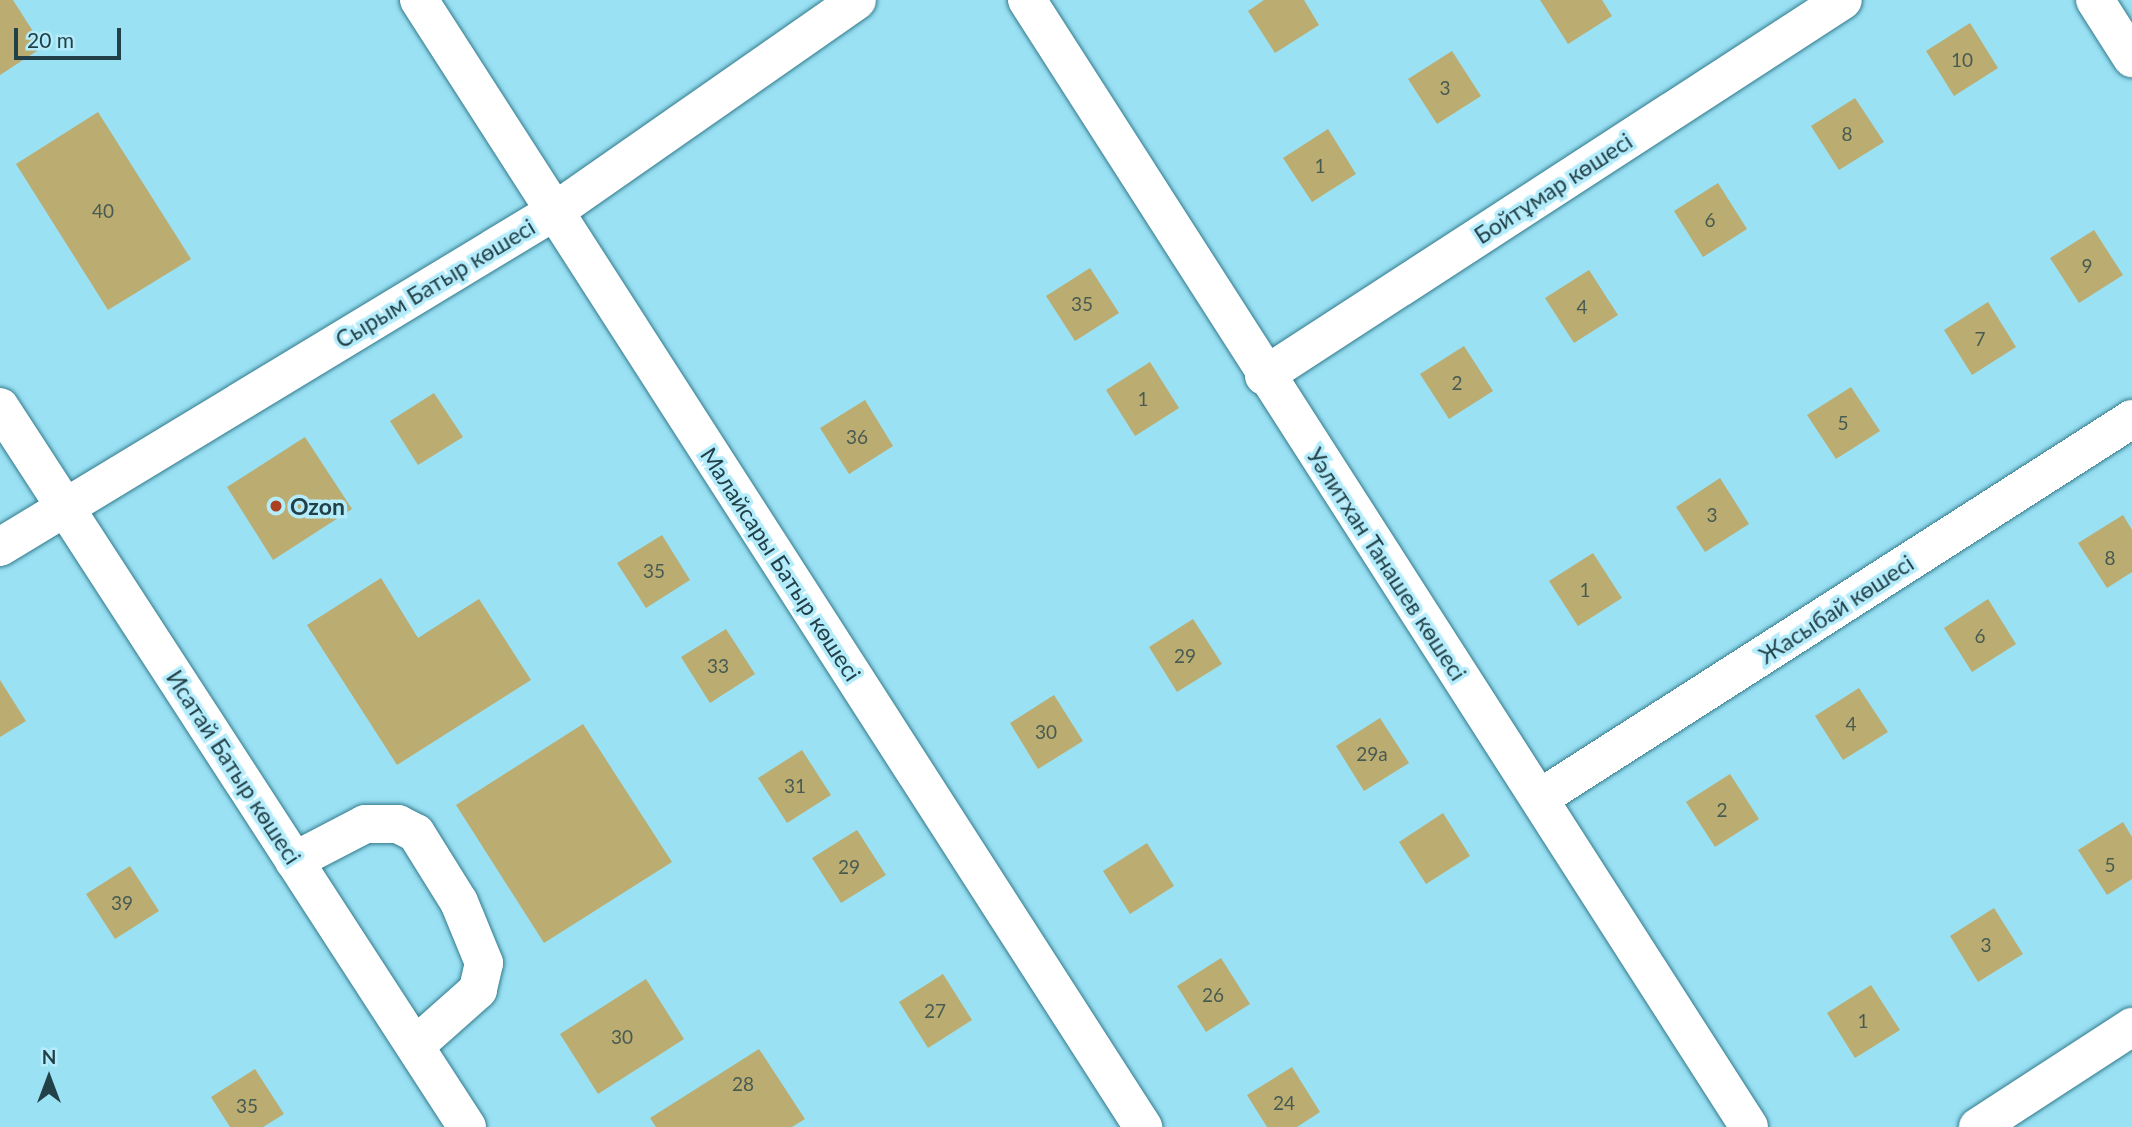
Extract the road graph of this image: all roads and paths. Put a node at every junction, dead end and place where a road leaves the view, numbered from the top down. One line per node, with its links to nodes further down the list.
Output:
1 (419, 0): 7 (street, Малайсары Батыр көшесі)
2 (857, 0): 7 (street, Сырым Батыр көшесі)
3 (1027, 0): 8 (street, Уәлитхан Танашев көшесі)
4 (1843, 0): 8 (street, Бойтұмар көшесі)
5 (2095, 0): 6 (street)
6 (2132, 58)
7 (555, 211): 11 (street, Сырым Батыр көшесі); 18 (street, Малайсары Батыр көшесі)
8 (1264, 376): 13 (street, Уәлитхан Танашев көшесі)
9 (0, 407): 11 (street, Исатай Батыр көшесі)
10 (2132, 419): 13 (street, Жасыбай көшесі)
11 (64, 506): 12 (street, Сырым Батыр көшесі); 14 (street, Исатай Батыр көшесі)
12 (0, 547)
13 (1540, 798): 19 (street, Уәлитхан Танашев көшесі)
14 (294, 861): 16 (street, Исатай Батыр көшесі); 16 (street)
15 (2132, 1027): 20 (street)
16 (415, 1046): 17 (street, Исатай Батыр көшесі)
17 (467, 1127)
18 (1143, 1127)
19 (1749, 1127)
20 (1978, 1127)

